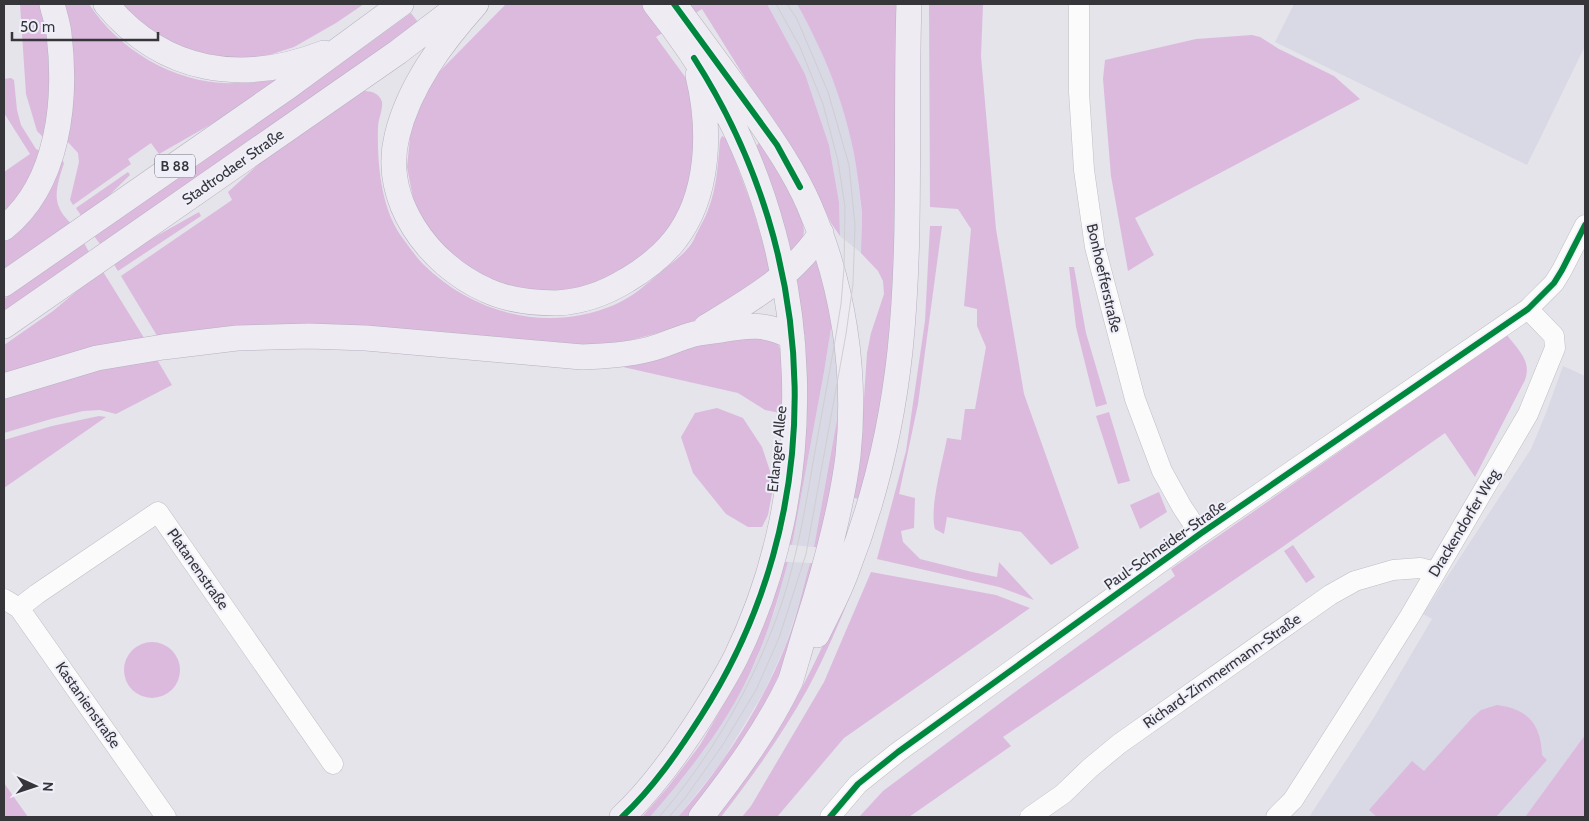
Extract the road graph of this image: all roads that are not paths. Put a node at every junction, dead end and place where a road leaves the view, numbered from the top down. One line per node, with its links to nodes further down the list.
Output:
1 (52, 4): 13 (main road)
2 (106, 4): 10 (main road)
3 (401, 4): 10 (main road, B 88)
4 (461, 4): 18 (main road, Stadtrodaer Straße / B 88)
5 (476, 4): 11 (main road)
6 (655, 4): 9 (main road, Erlanger Allee)
7 (909, 4): 25 (main road)
8 (1079, 4): 22 (street, Bonhoefferstraße)
9 (677, 16): 11 (main road, Erlanger Allee); 14 (main road, Erlanger Allee)
10 (345, 45): 16 (main road, B 88)
11 (694, 58): 15 (main road, Erlanger Allee)
12 (1585, 225): 17 (street)
13 (4, 228)
14 (821, 233): 15 (main road); 25 (main road, Erlanger Allee)
15 (783, 275): 19 (main road); 20 (main road, Erlanger Allee)
16 (4, 284)
17 (1528, 309): 22 (street, Paul-Schneider-Straße); 23 (street, Drackendorfer Weg)
18 (4, 326)
19 (694, 334): 20 (main road); 21 (main road)
20 (792, 336): 28 (main road, Erlanger Allee)
21 (4, 386)
22 (1200, 534): 30 (street, Paul-Schneider-Straße)
23 (1435, 572): 31 (street, Richard-Zimmermann-Straße); 32 (street, Drackendorfer Weg)
24 (12, 603): 26 (street, Platanenstraße); 27 (street, Kastanienstraße)
25 (790, 681): 29 (main road, Erlanger Allee)
26 (333, 764)
27 (166, 817)
28 (622, 817)
29 (701, 817)
30 (830, 817)
31 (1030, 817)
32 (1276, 817)

